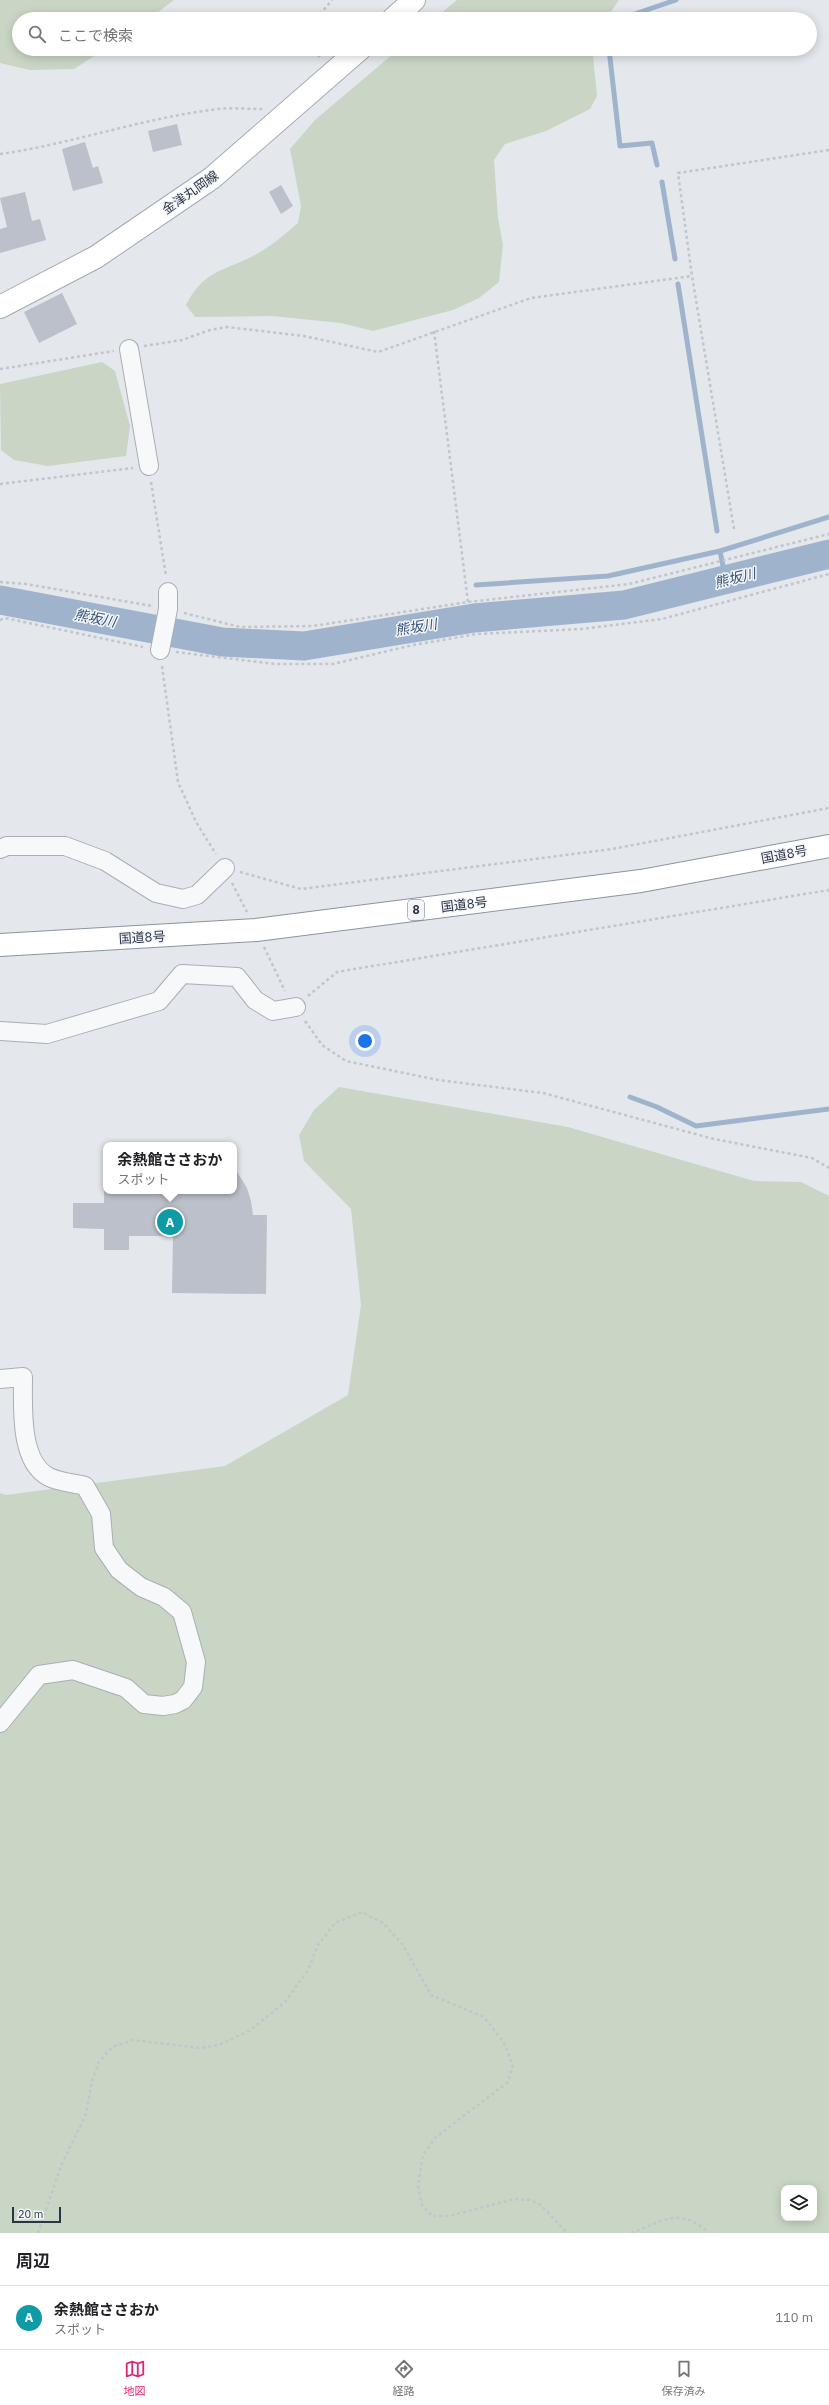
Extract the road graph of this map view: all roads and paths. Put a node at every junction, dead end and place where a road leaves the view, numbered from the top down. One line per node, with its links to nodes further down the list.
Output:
1 (332, 0): 3 (path)
2 (414, 0): 4 (main road)
3 (322, 12)
4 (401, 12)
5 (352, 56): 6 (main road, 金津丸岡線)
6 (293, 108): 8 (path); 10 (main road, 金津丸岡線)
7 (829, 150): 9 (path)
8 (0, 154)
9 (692, 276): 11 (path); 16 (path)
10 (0, 307)
11 (434, 331): 12 (path); 21 (path)
12 (129, 349): 13 (path); 14 (street)
13 (0, 370)
14 (149, 466): 15 (path); 20 (path)
15 (0, 484)
16 (734, 529)
17 (829, 534): 21 (path)
18 (829, 574): 23 (path)
19 (0, 582): 20 (path)
20 (168, 600): 21 (path); 23 (street)
21 (468, 602)
22 (0, 620): 23 (path)
23 (160, 650): 27 (path)
24 (829, 808): 27 (path)
25 (829, 846): 29 (main road, 国道8号 / 8)
26 (0, 849): 27 (street)
27 (225, 868): 29 (path)
28 (829, 890): 31 (path)
29 (256, 930): 30 (main road, 国道8号 / 8); 31 (path)
30 (0, 945)
31 (296, 1007): 32 (street); 33 (path)
32 (0, 1031)
33 (829, 1168)
34 (0, 1379): 35 (street)
35 (0, 1723)
36 (38, 2233): 37 (path)
37 (567, 2233)
38 (631, 2233): 39 (path)
39 (709, 2233)

